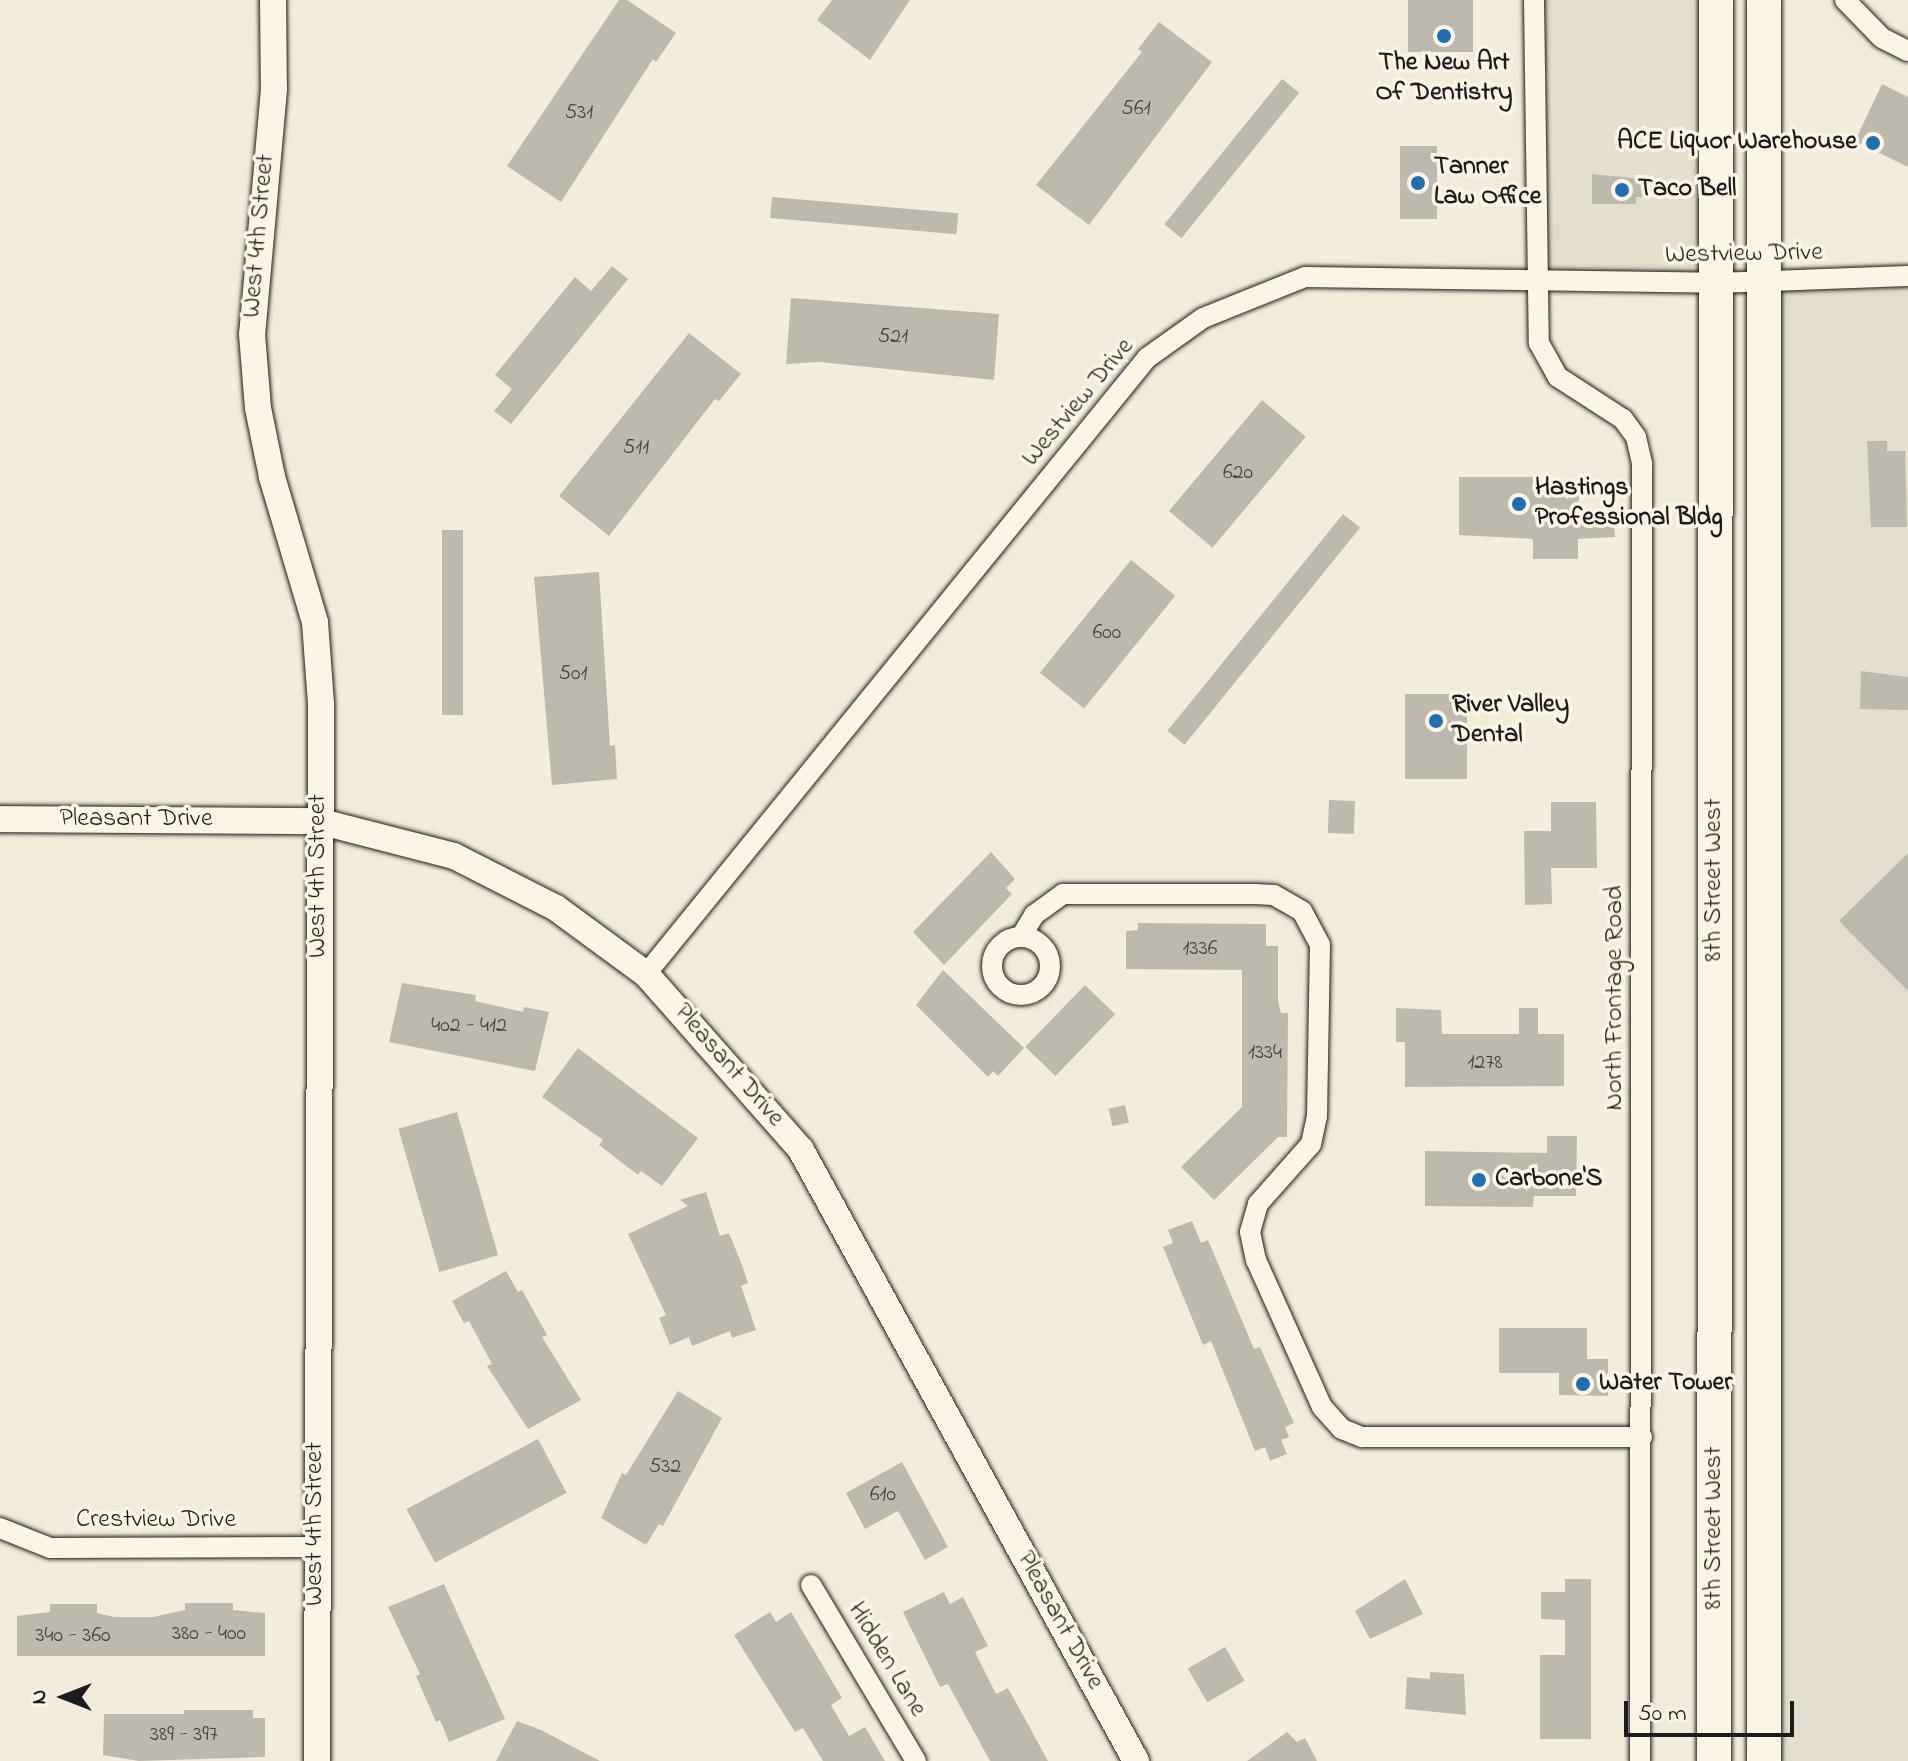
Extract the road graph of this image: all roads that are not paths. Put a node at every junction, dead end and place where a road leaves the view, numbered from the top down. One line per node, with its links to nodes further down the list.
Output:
1 (273, 0): 12 (street, West 4th Street)
2 (1534, 0): 8 (street, North Frontage Road)
3 (1716, 0): 10 (highway, 8th Street West)
4 (1764, 0): 9 (highway, 8th Street West)
5 (1845, 0): 6 (street)
6 (1908, 51)
7 (1908, 276): 9 (street, Westview Drive)
8 (1536, 280): 10 (street, Westview Drive); 14 (street, Westview Drive); 15 (street, North Frontage Road)
9 (1765, 282): 10 (street, Westview Drive); 24 (highway, 8th Street West)
10 (1716, 283): 23 (highway, 8th Street West)
11 (0, 819): 12 (street, Pleasant Drive)
12 (318, 821): 14 (street, Pleasant Drive); 17 (street, West 4th Street)
13 (1021, 937): 15 (street)
14 (646, 974): 21 (street, Pleasant Drive)
15 (1642, 1437): 22 (street, North Frontage Road)
16 (0, 1528): 17 (street, Crestview Drive)
17 (315, 1547): 19 (street, West 4th Street)
18 (811, 1585): 20 (street, Hidden Lane)
19 (317, 1761)
20 (916, 1761)
21 (1136, 1761)
22 (1640, 1761)
23 (1714, 1761)
24 (1764, 1761)

